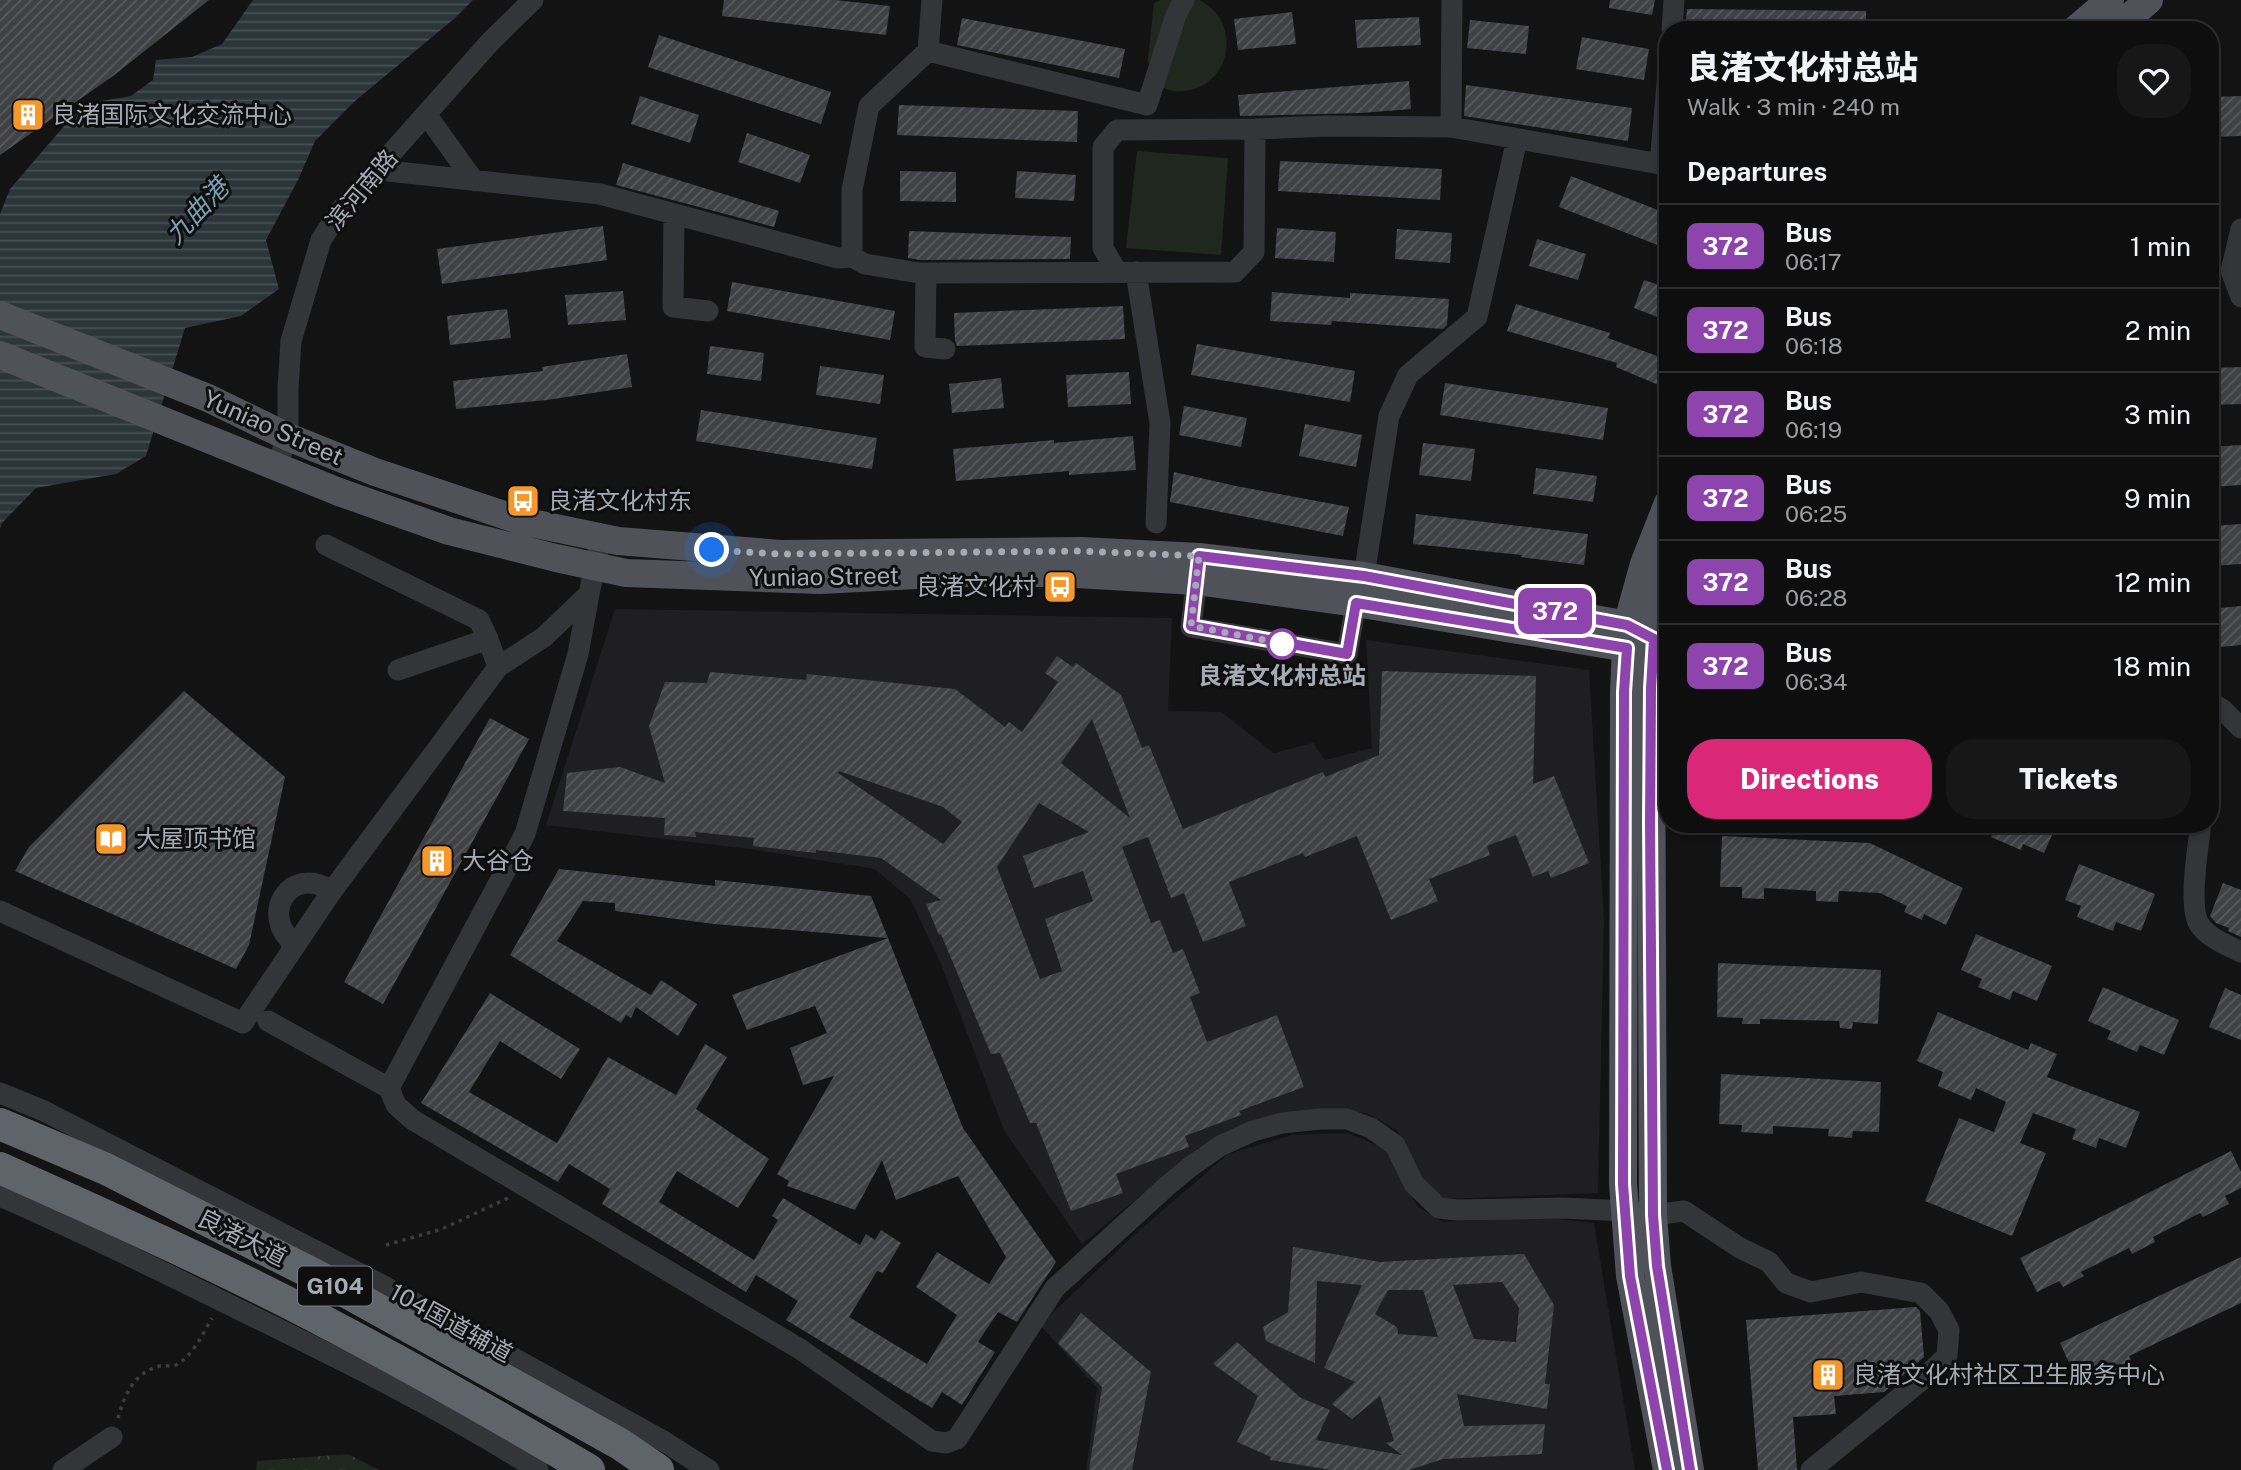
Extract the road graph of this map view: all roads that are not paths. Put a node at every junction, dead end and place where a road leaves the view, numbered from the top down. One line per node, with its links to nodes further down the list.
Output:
1 (533, 0): 12 (street, 滨河南路)
2 (932, 0): 11 (street)
3 (1184, 0): 11 (street)
4 (1452, 0): 13 (street)
5 (1674, 0): 8 (street)
6 (2110, 0): 9 (main road)
7 (2149, 0): 10 (main road)
8 (1673, 21)
9 (2086, 21)
10 (2125, 21)
11 (929, 51): 21 (street)
12 (426, 114): 17 (street, 滨河南路); 18 (street)
13 (1451, 127): 14 (street); 15 (street)
14 (1255, 129): 22 (street); 22 (street)
15 (1517, 139): 16 (street); 35 (street)
16 (1659, 166)
17 (379, 170): 18 (street); 29 (street, 滨河南路)
18 (474, 180): 19 (street)
19 (674, 214): 21 (street); 25 (street)
20 (2241, 229): 24 (street)
21 (852, 257): 23 (street)
22 (1127, 272): 23 (street); 31 (street)
23 (926, 273): 27 (street)
24 (2241, 297)
25 (708, 311)
26 (0, 315): 29 (main road, Yuniao Street)
27 (945, 349)
28 (0, 355): 30 (main road, Yuniao Street)
29 (288, 437): 30 (street, 滨河南路); 33 (main road, Yuniao Street)
30 (276, 467): 36 (main road, Yuniao Street)
31 (1156, 523)
32 (1659, 526): 40 (main road)
33 (601, 537): 36 (street); 37 (main road, Yuniao Street)
34 (326, 545): 41 (street)
35 (1366, 563)
36 (594, 567): 37 (main road, Yuniao Street); 38 (street)
37 (1198, 569): 39 (main road, Yuniao Street); 39 (street); 40 (main road, Yuniao Street)
38 (589, 594): 44 (street); 54 (street)
39 (1356, 603): 40 (main road, Yuniao Street)
40 (1627, 637): 42 (main road, Yuniao Street); 59 (main road)
41 (488, 639): 44 (street); 45 (street)
42 (1659, 641)
43 (1659, 650): 60 (main road)
44 (498, 667): 49 (street)
45 (398, 670)
46 (2219, 707): 47 (street)
47 (2241, 728)
48 (2200, 833): 52 (street)
49 (331, 891): 51 (street); 51 (street)
50 (0, 911): 51 (street)
51 (295, 945)
52 (2241, 951)
53 (268, 1021): 54 (street)
54 (389, 1088): 59 (street)
55 (0, 1093): 66 (street, 104国道辅道)
56 (0, 1124): 65 (highway, 良渚大道 / G104)
57 (0, 1168): 64 (highway, 良渚大道 / G104)
58 (0, 1196): 63 (street)
59 (1625, 1211): 60 (street); 67 (main road)
60 (1653, 1215): 68 (main road); 69 (street)
61 (112, 1437): 62 (street)
62 (64, 1470)
63 (538, 1470)
64 (589, 1470)
65 (658, 1470)
66 (709, 1470)
67 (1668, 1470)
68 (1690, 1470)
69 (1811, 1470)

